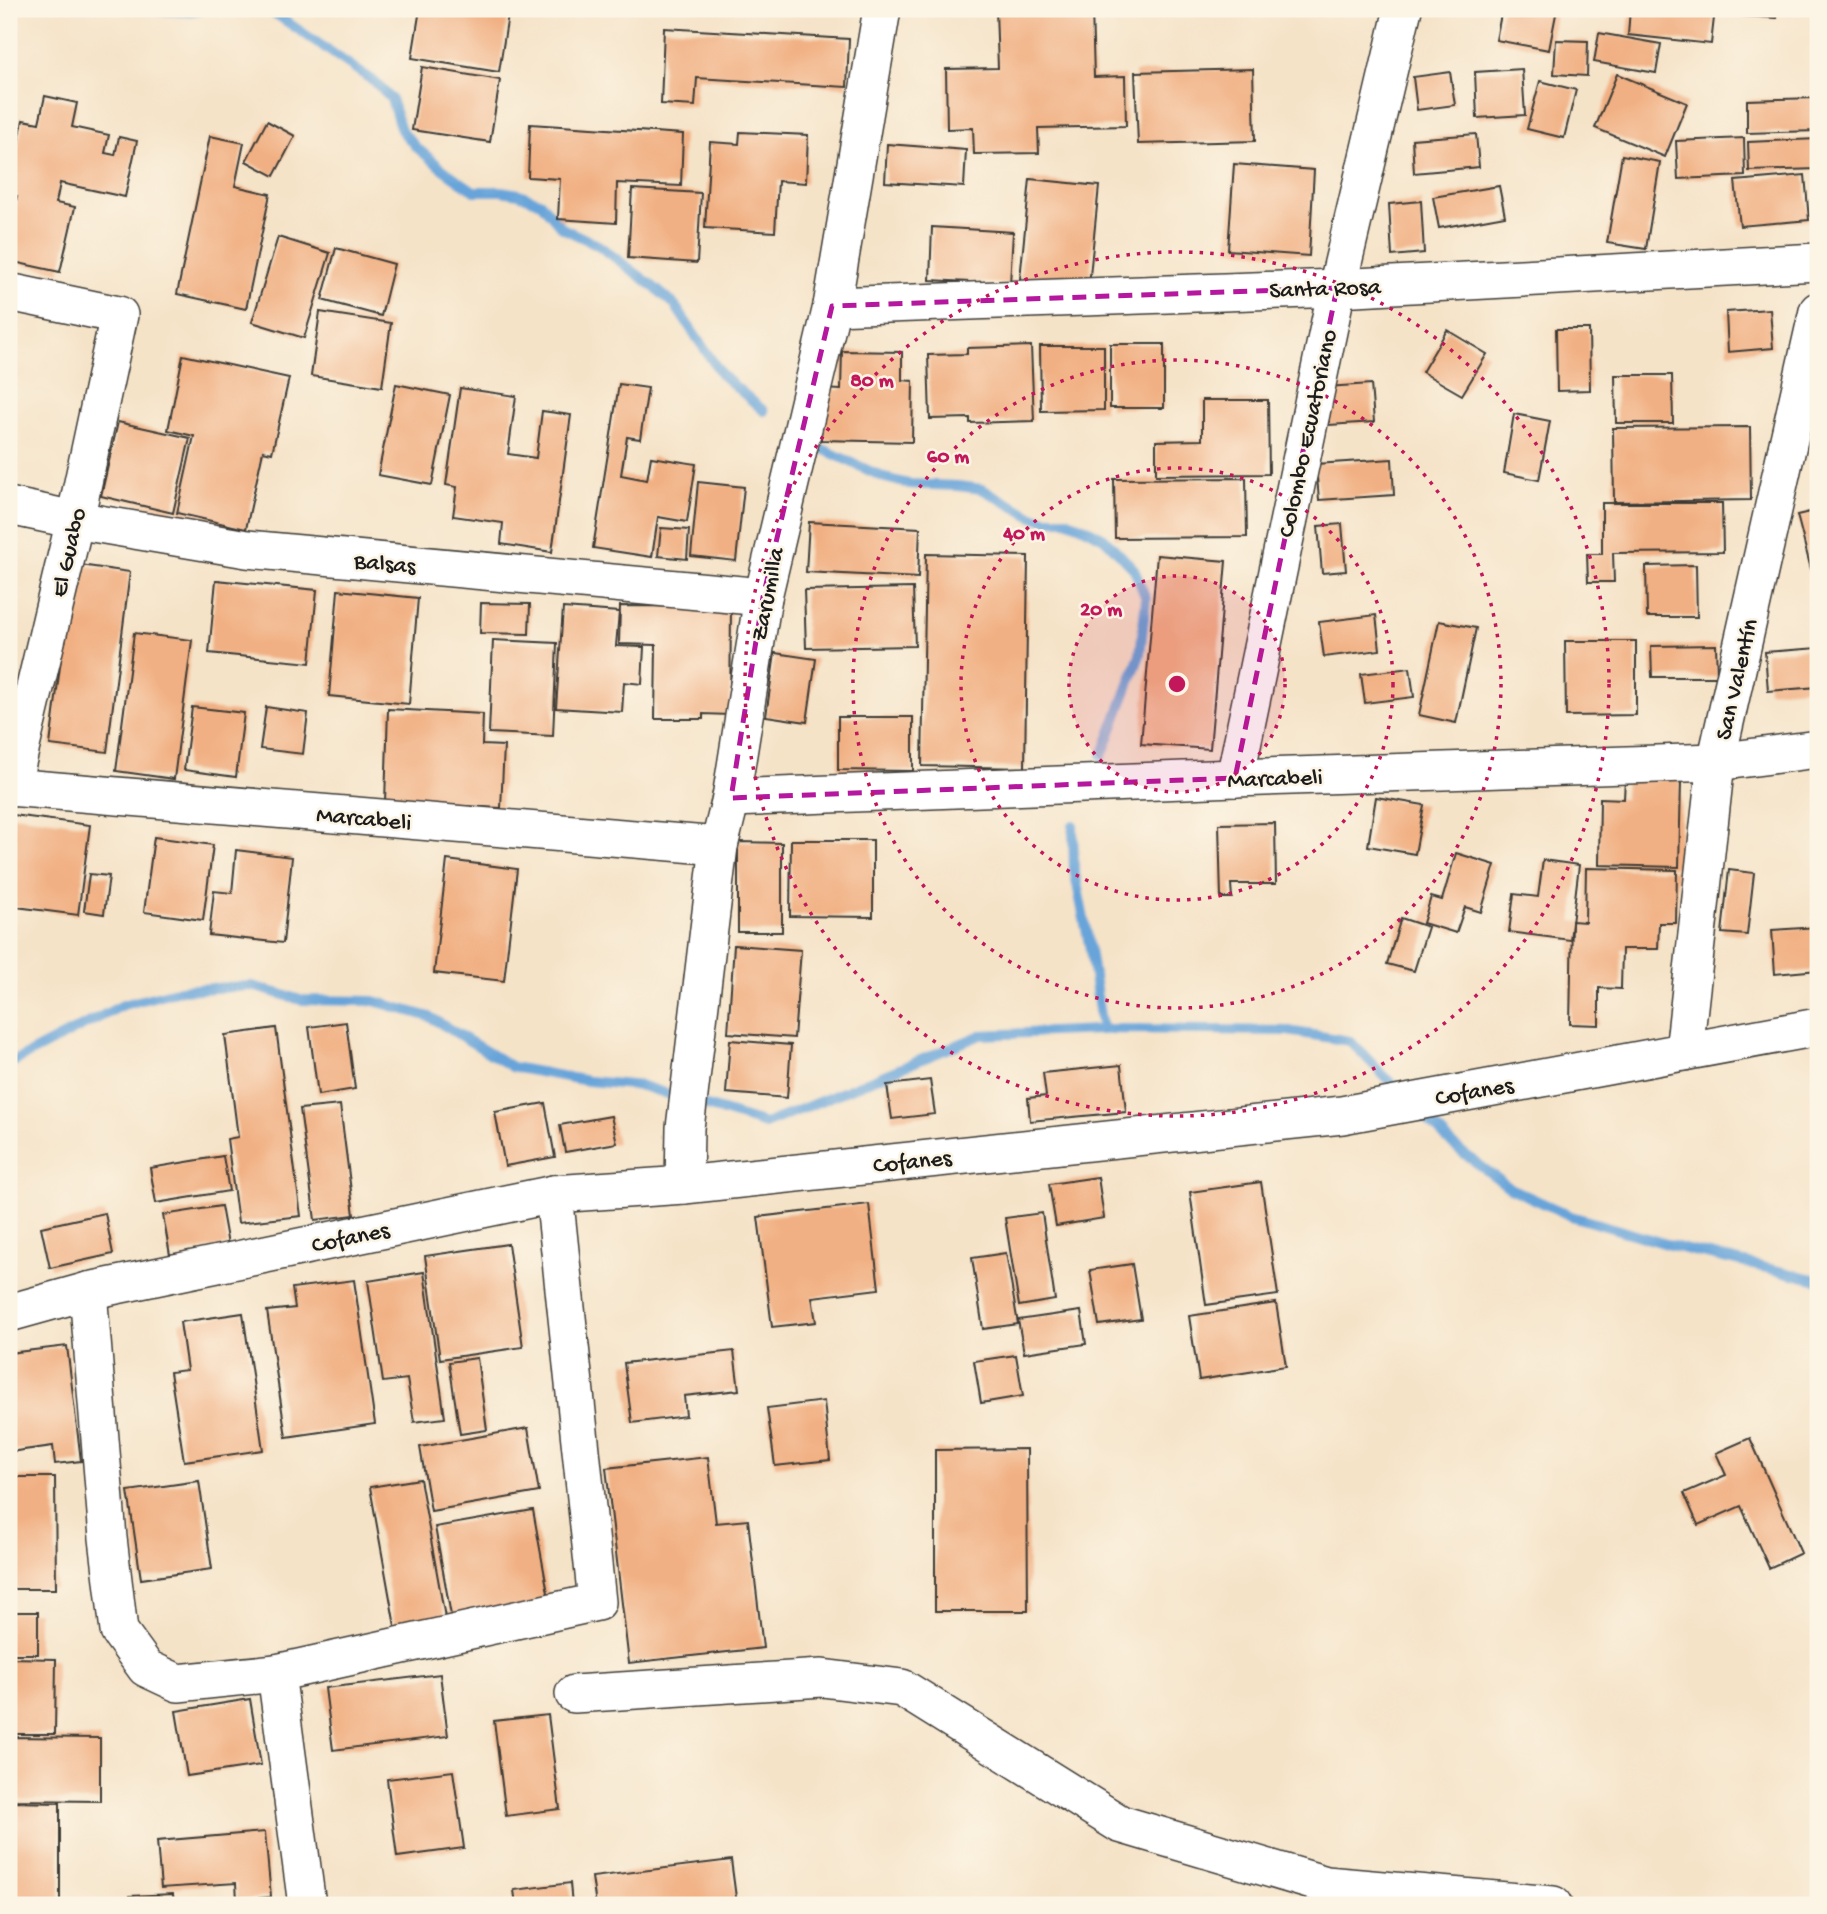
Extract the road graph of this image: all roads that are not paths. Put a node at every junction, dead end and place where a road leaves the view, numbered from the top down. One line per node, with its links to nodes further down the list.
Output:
1 (882, 9): 6 (street, Zarumilla)
2 (1403, 9): 4 (street, Colombo Ecuatoriano)
3 (1818, 262): 4 (street, Santa Rosa)
4 (1337, 288): 6 (street, Santa Rosa); 13 (street, Colombo Ecuatoriano)
5 (9, 292): 9 (street, El Guabo)
6 (832, 306): 10 (street, Zarumilla)
7 (1818, 311): 12 (street, San Valentín)
8 (9, 506): 9 (street, Balsas)
9 (75, 520): 10 (street, Balsas); 14 (street, El Guabo)
10 (764, 597): 15 (street, Zarumilla)
11 (1818, 749): 12 (street, Marcabeli)
12 (1716, 762): 13 (street, Marcabeli); 18 (street, San Valentín)
13 (1235, 778): 15 (street, Marcabeli)
14 (10, 787): 16 (street, Marcabeli)
15 (730, 798): 16 (street, Zarumilla)
16 (719, 846): 19 (street, Zarumilla)
17 (1818, 1027): 18 (street, Cofanes)
18 (1684, 1052): 19 (street, Cofanes)
19 (684, 1185): 20 (street, Cofanes)
20 (554, 1194): 21 (street, Cofanes); 23 (street)
21 (88, 1291): 22 (street, Cofanes); 23 (street)
22 (9, 1312)
23 (276, 1673): 25 (street)
24 (574, 1694): 26 (street)
25 (307, 1905)
26 (1553, 1905)

